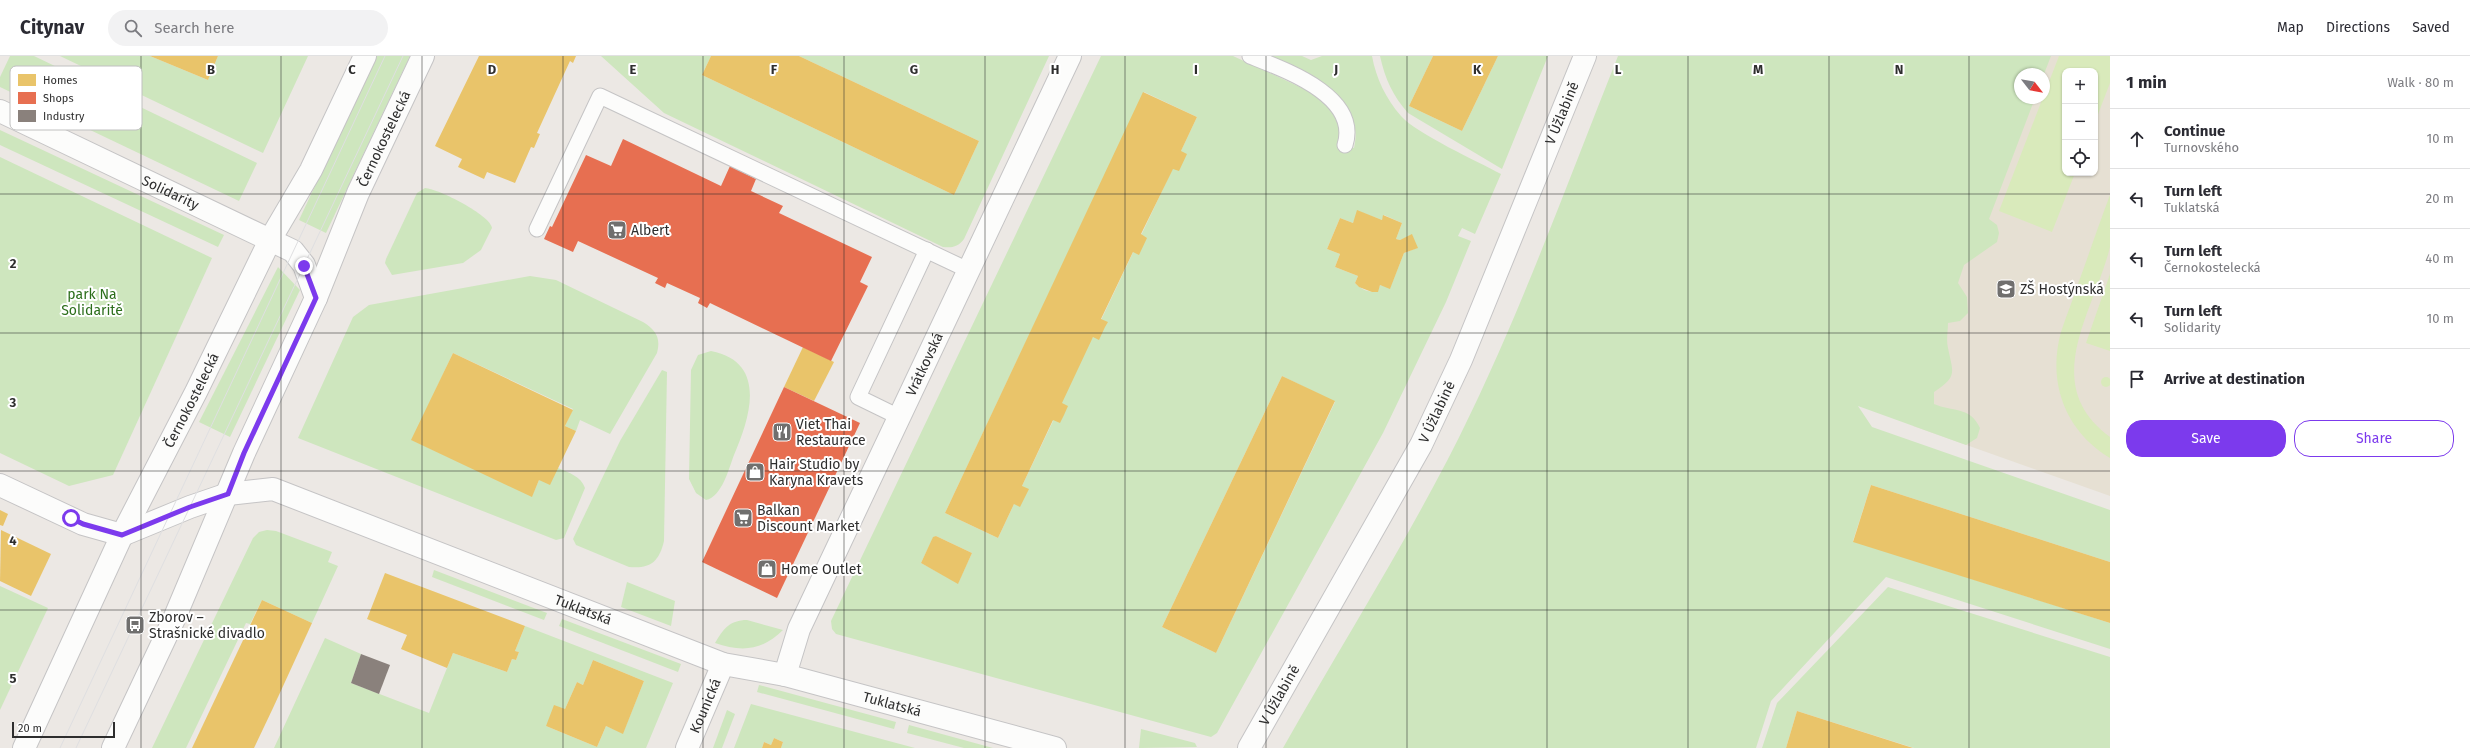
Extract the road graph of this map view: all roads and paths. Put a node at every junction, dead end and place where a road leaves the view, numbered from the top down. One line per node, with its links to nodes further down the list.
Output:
1 (365, 56): 11 (street, Černokostelecká)
2 (423, 56): 14 (street, Černokostelecká)
3 (1070, 56): 13 (street, Vrátkovská)
4 (1250, 56): 9 (lane)
5 (1585, 56): 25 (street, V Úžlabině)
6 (0, 111): 7 (street, Solidarity)
7 (10, 116)
8 (41, 130): 11 (street, Solidarity)
9 (1345, 145)
10 (537, 229): 12 (lane)
11 (271, 238): 14 (street, Solidarity); 18 (street, Černokostelecká)
12 (927, 250): 13 (lane); 15 (lane)
13 (968, 270): 15 (street, Vrátkovská)
14 (316, 298): 17 (street, Černokostelecká)
15 (899, 417): 20 (street, Vrátkovská)
16 (0, 485): 18 (street)
17 (228, 494): 18 (street, Tuklatská); 19 (street, Tuklatská); 22 (street, Černokostelecká)
18 (122, 535): 21 (street, Černokostelecká)
19 (722, 664): 20 (street, Tuklatská); 23 (street, Kounická)
20 (785, 675): 24 (street, Tuklatská)
21 (24, 748)
22 (113, 748)
23 (687, 748)
24 (1055, 748)
25 (1248, 748)

